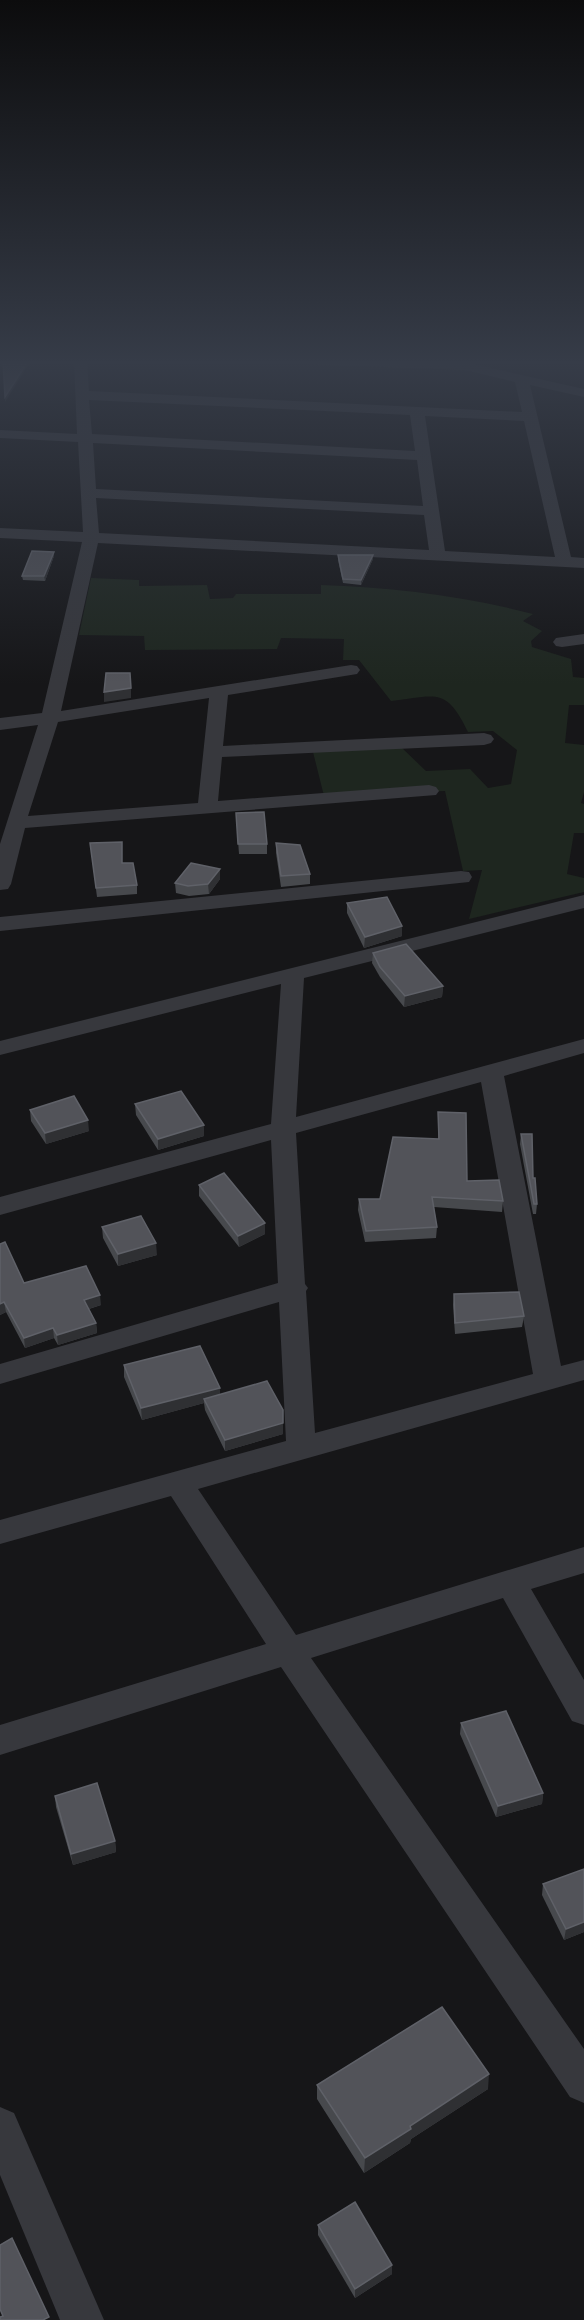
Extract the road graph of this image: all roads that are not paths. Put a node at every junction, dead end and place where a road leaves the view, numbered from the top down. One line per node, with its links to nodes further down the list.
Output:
1 (87, 468): 4 (street)
2 (426, 468): 5 (street)
3 (542, 468): 9 (street)
4 (88, 493): 5 (street); 7 (street)
5 (432, 511): 8 (street)
6 (0, 533): 7 (street)
7 (91, 537): 8 (street); 15 (street)
8 (438, 556): 9 (street)
9 (564, 562): 10 (street)
10 (584, 563)
11 (584, 639): 12 (street)
12 (562, 642)
13 (351, 670): 14 (street)
14 (219, 691): 15 (street); 18 (street)
15 (50, 718): 16 (street); 21 (street)
16 (0, 724)
17 (484, 739): 18 (street)
18 (213, 752): 20 (street)
19 (429, 791): 20 (street)
20 (207, 809): 21 (street)
21 (16, 823): 23 (street)
22 (460, 877): 25 (street)
23 (0, 884)
24 (584, 901): 26 (street)
25 (0, 924)
26 (293, 974): 28 (street); 30 (street)
27 (584, 1047): 29 (street)
28 (0, 1048)
29 (491, 1072): 30 (street); 35 (street)
30 (283, 1129): 31 (street); 32 (street)
31 (0, 1206)
32 (294, 1288): 34 (street); 36 (street)
33 (584, 1370): 35 (street)
34 (0, 1374)
35 (549, 1380): 36 (street)
36 (301, 1449): 37 (street)
37 (178, 1483): 38 (street); 41 (street)
38 (0, 1532)
39 (584, 1560): 40 (street)
40 (511, 1582): 41 (street); 42 (street)
41 (288, 1652): 43 (street); 44 (street)
42 (584, 1711)
43 (0, 1740)
44 (584, 2084)
45 (0, 2127): 46 (street)
46 (82, 2320)

